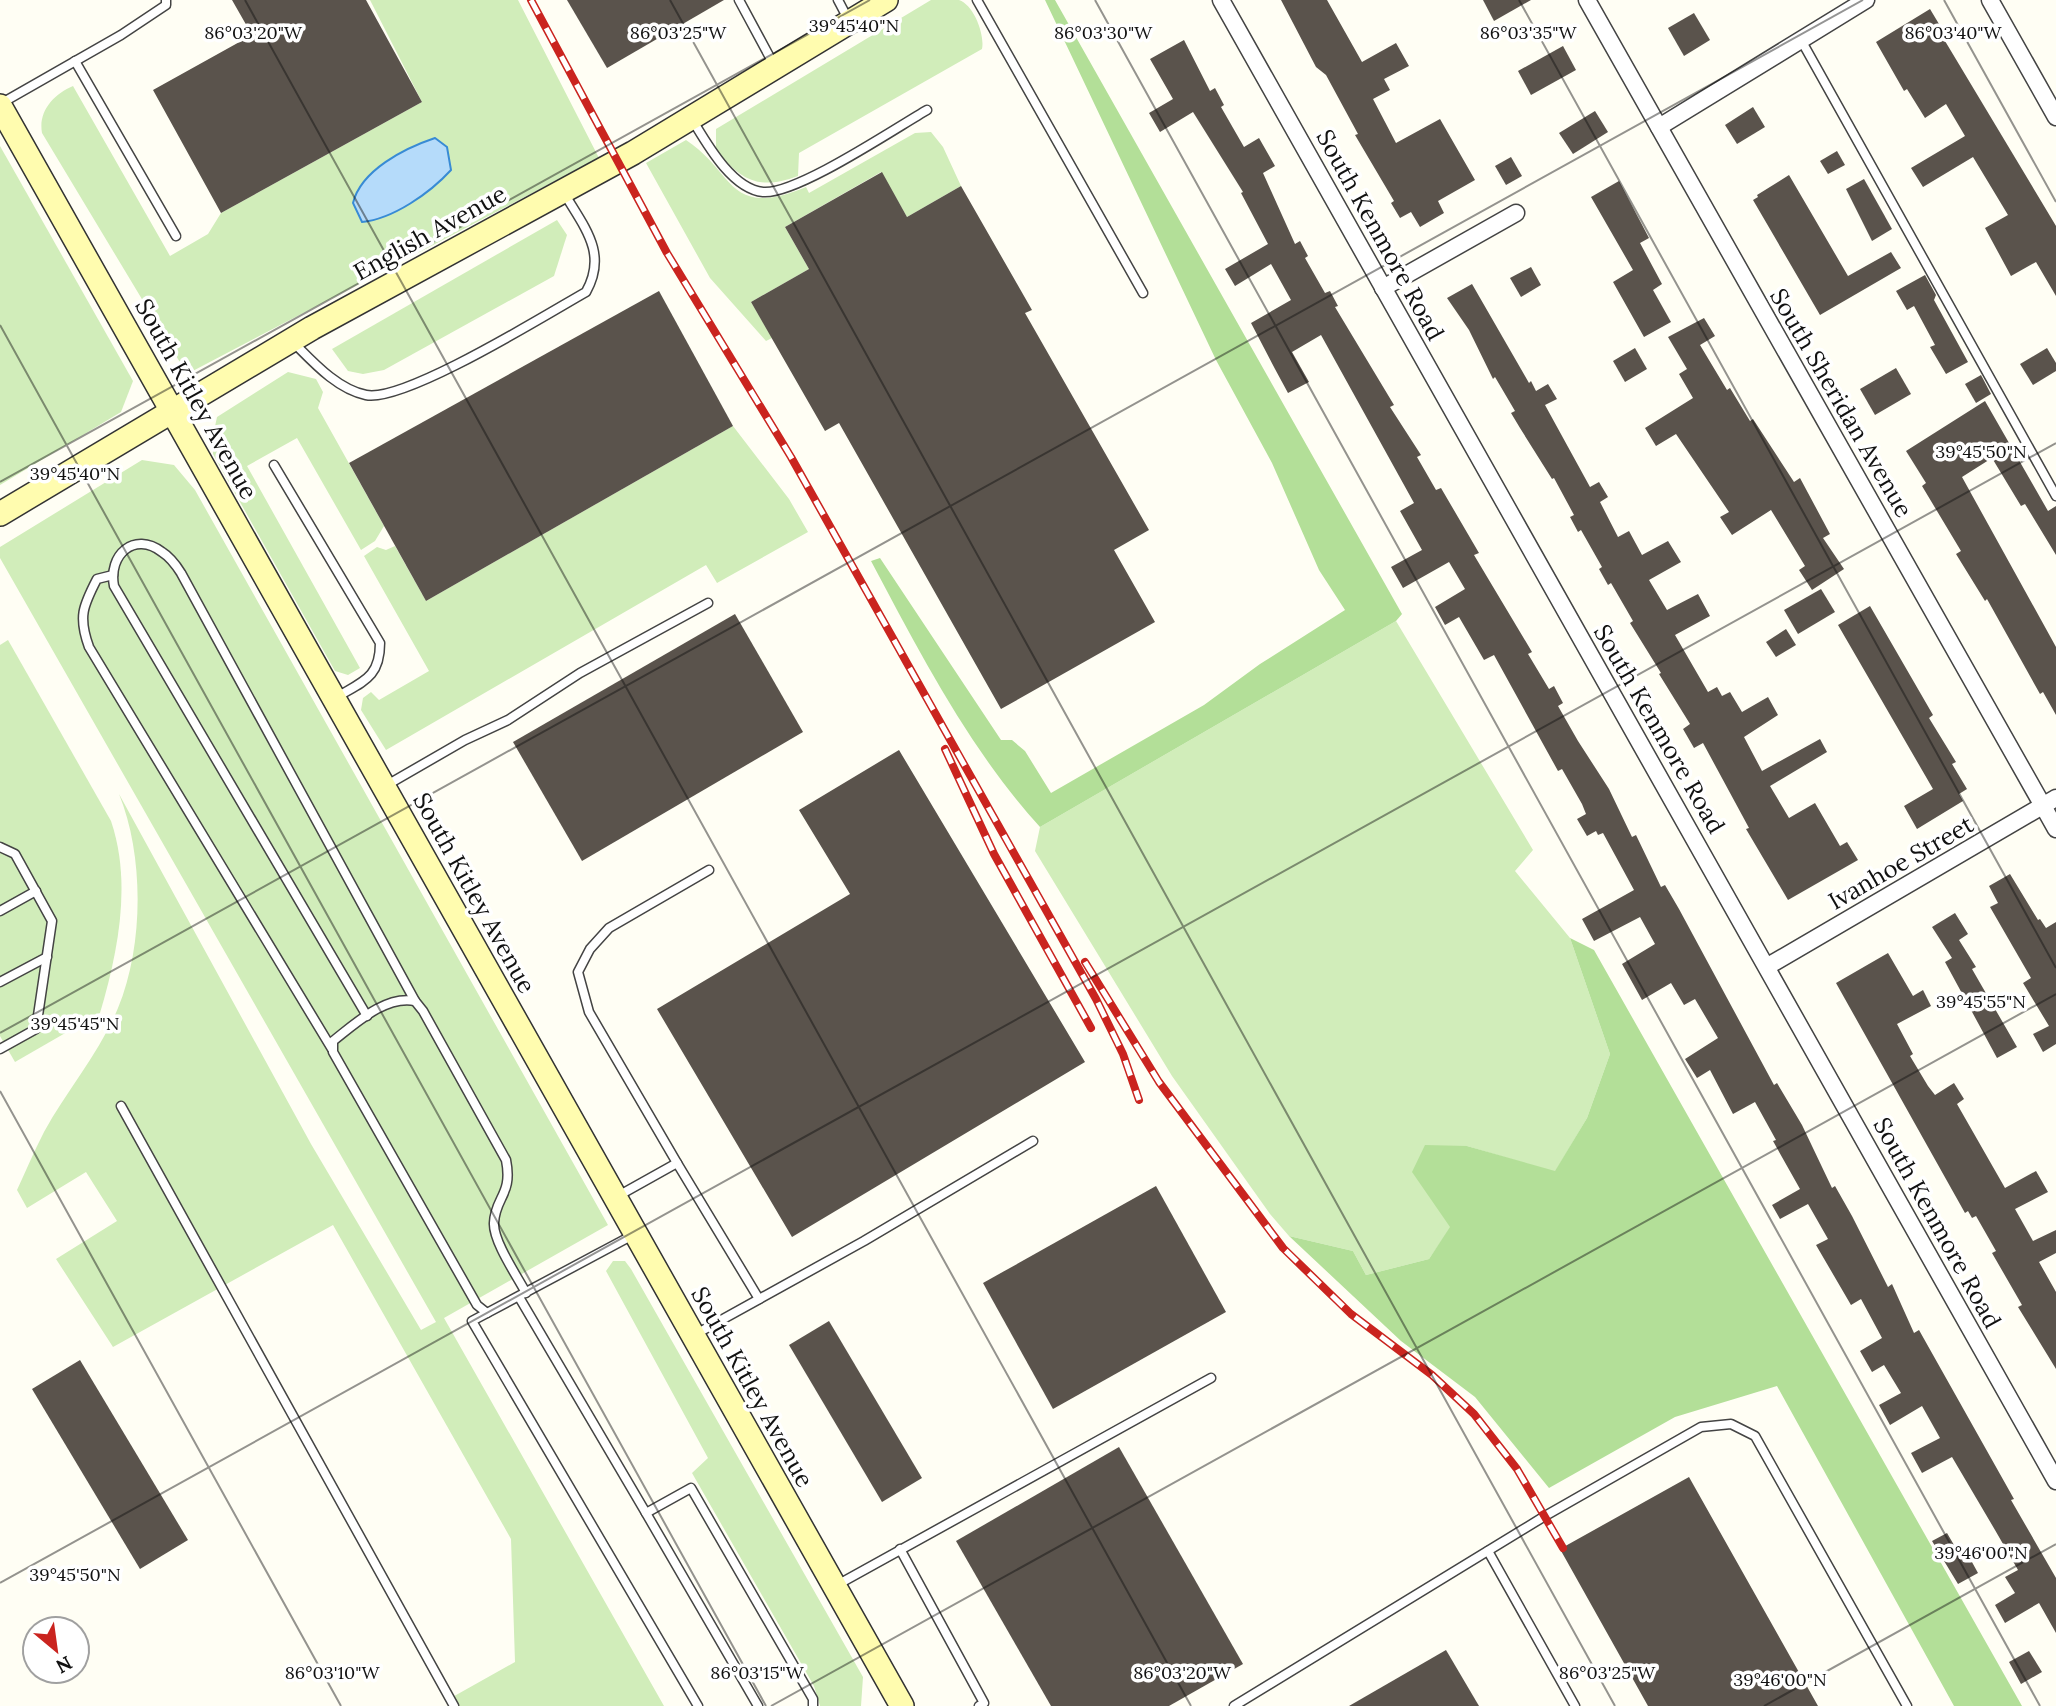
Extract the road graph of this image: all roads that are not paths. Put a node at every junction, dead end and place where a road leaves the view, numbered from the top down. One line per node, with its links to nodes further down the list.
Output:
1 (166, 0): 12 (lane)
2 (739, 0): 13 (lane)
3 (838, 0): 10 (lane)
4 (886, 0): 10 (street, English Avenue)
5 (976, 0): 23 (lane)
6 (1220, 0): 22 (street, South Kenmore Road)
7 (1587, 0): 18 (street, South Sheridan Avenue)
8 (1866, 0): 11 (street)
9 (1990, 0): 16 (street)
10 (850, 22): 13 (street, English Avenue)
11 (1801, 40): 18 (street); 27 (lane)
12 (75, 61): 14 (lane); 21 (lane)
13 (775, 67): 17 (street, English Avenue)
14 (0, 105): 25 (street, South Kitley Avenue)
15 (926, 110): 17 (lane)
16 (2056, 117)
17 (692, 118): 19 (street, English Avenue)
18 (1658, 127): 33 (street, South Sheridan Avenue)
19 (563, 191): 24 (street, English Avenue); 24 (lane)
20 (1516, 213): 22 (street)
21 (176, 236)
22 (1383, 288): 40 (street, South Kenmore Road)
23 (1143, 293)
24 (292, 340): 25 (street, English Avenue)
25 (172, 410): 28 (street, English Avenue); 31 (street, South Kitley Avenue)
26 (274, 465): 31 (lane)
27 (2056, 496)
28 (0, 514)
29 (113, 575): 42 (lane); 43 (lane); 45 (lane)
30 (708, 603): 32 (lane)
31 (334, 698): 32 (street, South Kitley Avenue)
32 (384, 786): 49 (street, South Kitley Avenue)
33 (2050, 802): 34 (street, South Sheridan Avenue); 40 (street, Ivanhoe Street)
34 (2056, 829)
35 (0, 847): 37 (lane)
36 (709, 870): 48 (lane)
37 (36, 891): 38 (lane); 39 (lane)
38 (0, 911)
39 (47, 957): 41 (lane); 44 (lane)
40 (1768, 966): 56 (street, South Kenmore Road)
41 (0, 982)
42 (415, 1001): 43 (lane); 51 (lane)
43 (367, 1016): 45 (lane)
44 (0, 1049)
45 (333, 1052): 53 (lane)
46 (121, 1107): 61 (lane)
47 (1033, 1141): 52 (lane)
48 (677, 1163): 49 (lane); 52 (lane)
49 (615, 1198): 50 (street, South Kitley Avenue)
50 (636, 1233): 51 (lane); 54 (street, South Kitley Avenue)
51 (522, 1295): 53 (lane); 57 (lane)
52 (759, 1299): 54 (lane)
53 (487, 1313): 62 (lane)
54 (693, 1336): 60 (street, South Kitley Avenue)
55 (1211, 1378): 58 (lane)
56 (2056, 1480)
57 (646, 1514): 63 (lane); 64 (lane)
58 (900, 1549): 60 (lane); 66 (lane)
59 (1488, 1552): 67 (lane); 68 (lane); 69 (lane)
60 (834, 1586): 65 (street, South Kitley Avenue)
61 (454, 1706)
62 (698, 1706)
63 (758, 1706)
64 (813, 1706)
65 (902, 1706)
66 (979, 1706)
67 (1234, 1706)
68 (1575, 1706)
69 (1907, 1706)

